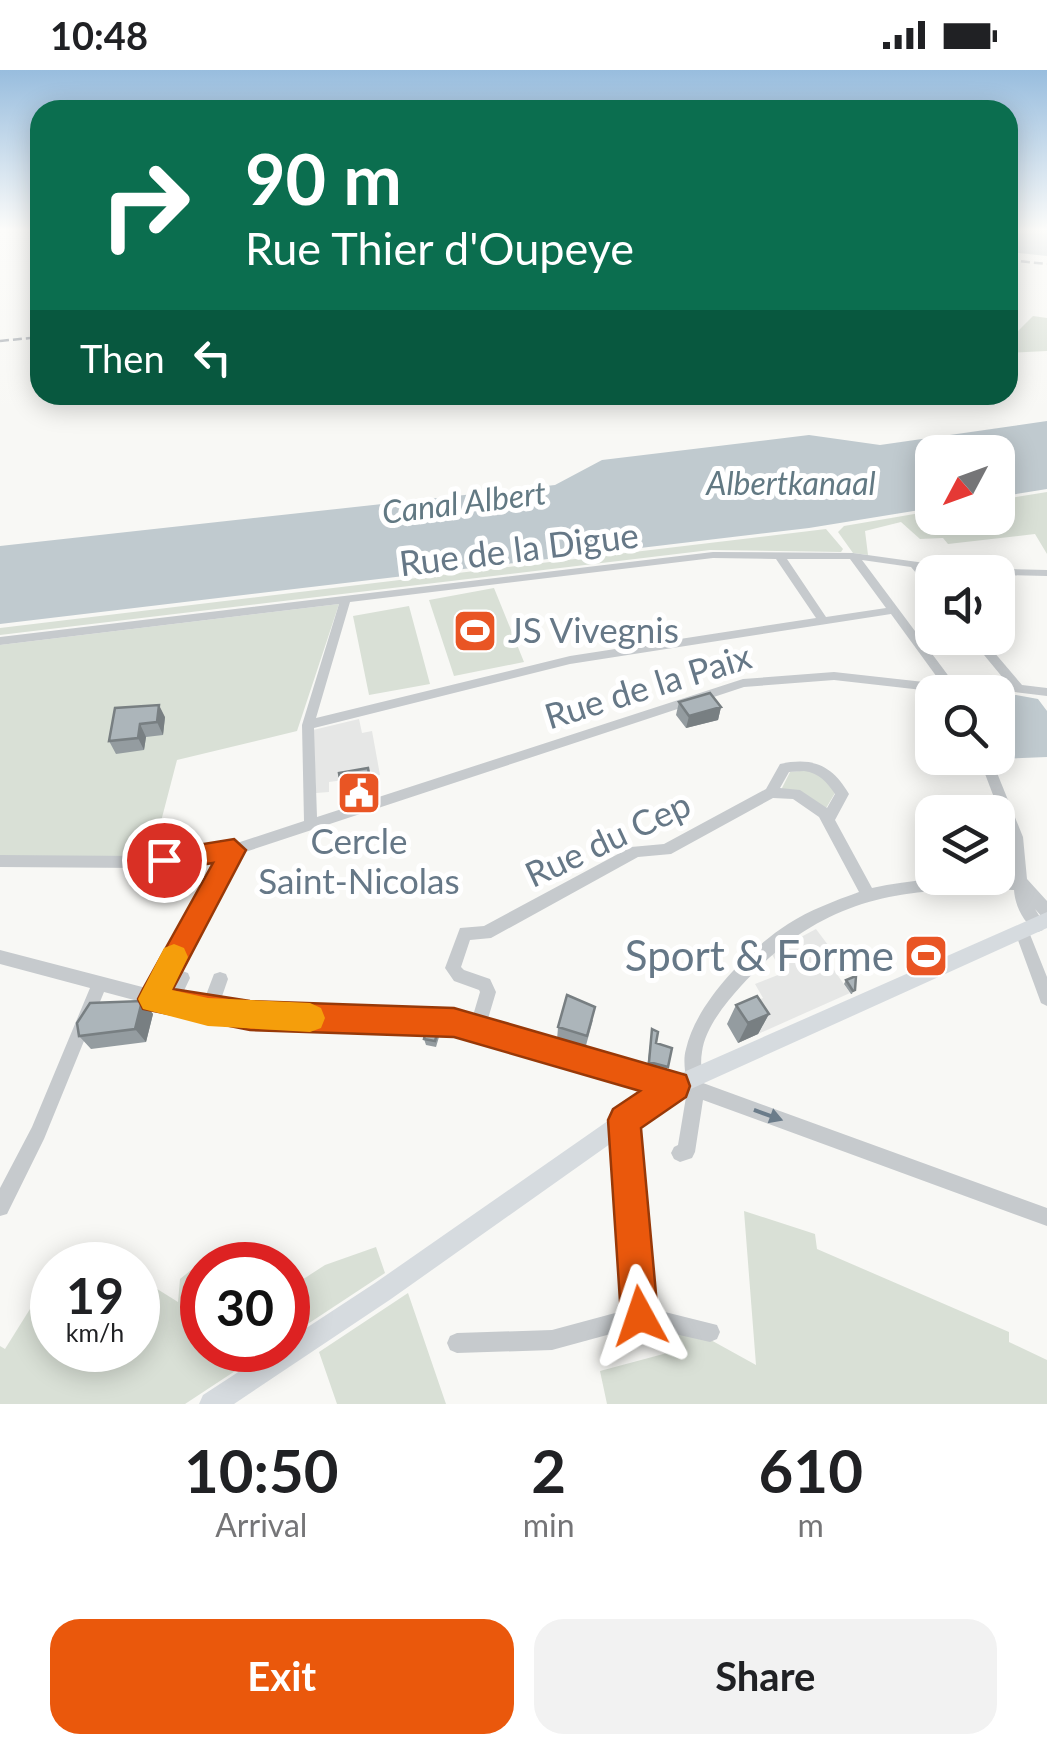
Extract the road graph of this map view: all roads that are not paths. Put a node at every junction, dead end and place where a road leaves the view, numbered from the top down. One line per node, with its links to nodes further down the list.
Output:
1 (779, 555): 2 (street, Rue de la Digue); 6 (street, Rue de la Digue); 8 (street)
2 (853, 556): 3 (street, Rue de la Digue); 7 (street)
3 (915, 565)
4 (1015, 571): 5 (street, Rue de la Digue)
5 (1047, 573)
6 (346, 599): 9 (street, Rue de la Digue); 16 (street)
7 (893, 610): 8 (street); 11 (street)
8 (822, 621): 16 (street)
9 (0, 641)
10 (990, 655): 14 (street)
11 (941, 675)
12 (915, 686): 20 (street, Rue de la Paix)
13 (1015, 688): 14 (street, Rue de la Paix)
14 (1018, 688): 15 (street, Rue de la Paix)
15 (1047, 692)
16 (308, 725): 20 (street)
17 (992, 775): 23 (street)
18 (771, 793): 19 (street); 19 (street, Rue du Cep); 33 (street, Rue du Cep)
19 (828, 820): 24 (street)
20 (312, 826): 21 (street, Rue de la Paix)
21 (234, 850): 22 (street, Rue de la Paix); 31 (street)
22 (0, 861)
23 (1023, 884): 24 (street); 25 (street)
24 (869, 897): 34 (street)
25 (1038, 922): 30 (street); 34 (main road)
26 (0, 957): 29 (street)
27 (182, 978): 31 (street)
28 (220, 979): 32 (street)
29 (100, 986): 31 (street); 37 (street)
30 (1047, 998)
31 (162, 1002): 32 (street)
32 (208, 1012): 33 (street)
33 (478, 1027): 34 (street)
34 (688, 1085): 35 (main road); 36 (street); 38 (street, one-way to 38)
35 (624, 1120): 39 (street); 42 (main road)
36 (680, 1153)
37 (0, 1206)
38 (1047, 1217)
39 (640, 1316): 40 (street); 41 (street)
40 (710, 1332)
41 (457, 1343)
42 (212, 1404)

